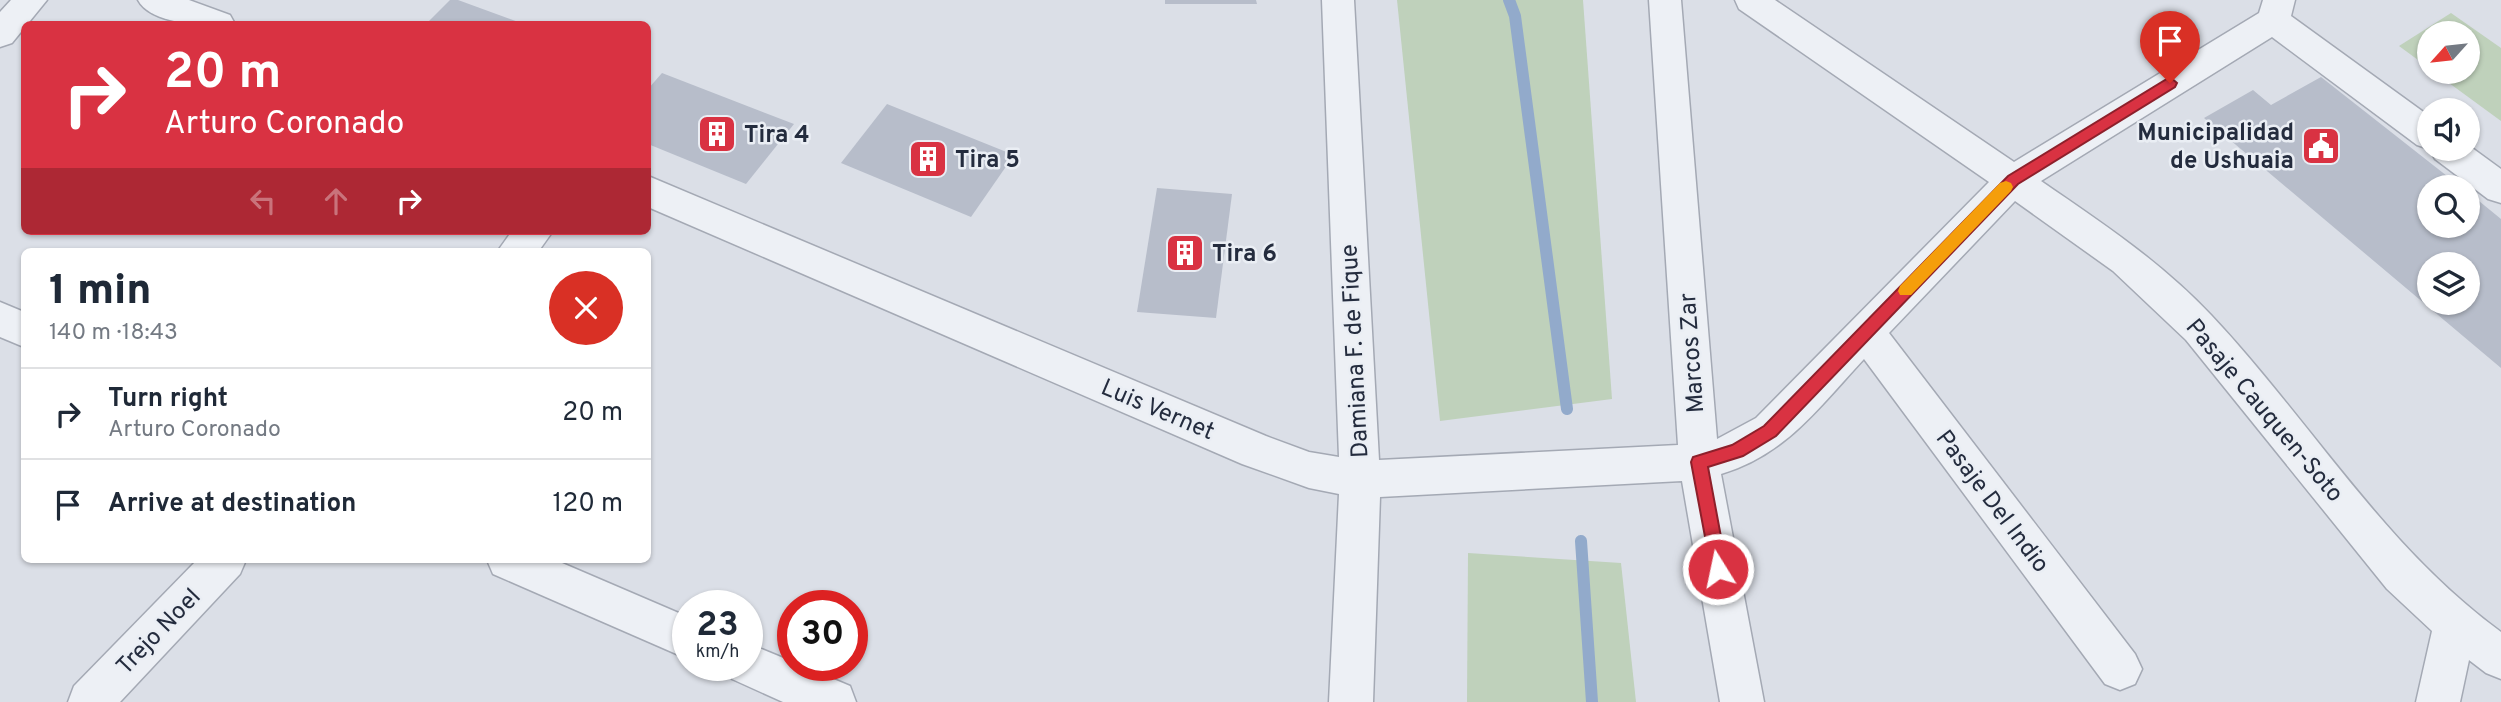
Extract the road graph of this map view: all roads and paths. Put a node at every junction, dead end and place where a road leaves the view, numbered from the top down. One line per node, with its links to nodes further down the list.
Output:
1 (31, 0): 8 (street)
2 (154, 0): 7 (street)
3 (1338, 0): 20 (street, Damiana F. de Fique)
4 (1665, 0): 19 (street, Marcos Zar)
5 (1751, 0): 11 (street, Pasaje Cauquen-Soto)
6 (2276, 10): 9 (street); 11 (street, Luis Vernet)
7 (210, 21)
8 (0, 34)
9 (2417, 125)
10 (2463, 161): 12 (street)
11 (2013, 180): 18 (street, Luis Vernet); 23 (street, Pasaje Cauquen-Soto)
12 (2501, 189)
13 (651, 192): 20 (street, Luis Vernet)
14 (531, 235): 15 (street)
15 (520, 248)
16 (0, 318): 17 (street)
17 (21, 329)
18 (1866, 332): 19 (street, Luis Vernet); 26 (street, Pasaje Del Indio)
19 (1699, 462): 20 (street, Luis Vernet); 31 (street, Marcos Zar)
20 (1360, 479): 30 (street, Damiana F. de Fique)
21 (222, 563): 28 (street, Trejo Noel)
22 (515, 563): 24 (street)
23 (2455, 624): 25 (street, Pasaje Cauquen-Soto); 32 (street)
24 (672, 631)
25 (2501, 658)
26 (2120, 669)
27 (763, 671): 29 (street)
28 (90, 702)
29 (833, 702)
30 (1351, 702)
31 (1742, 702)
32 (2438, 702)

